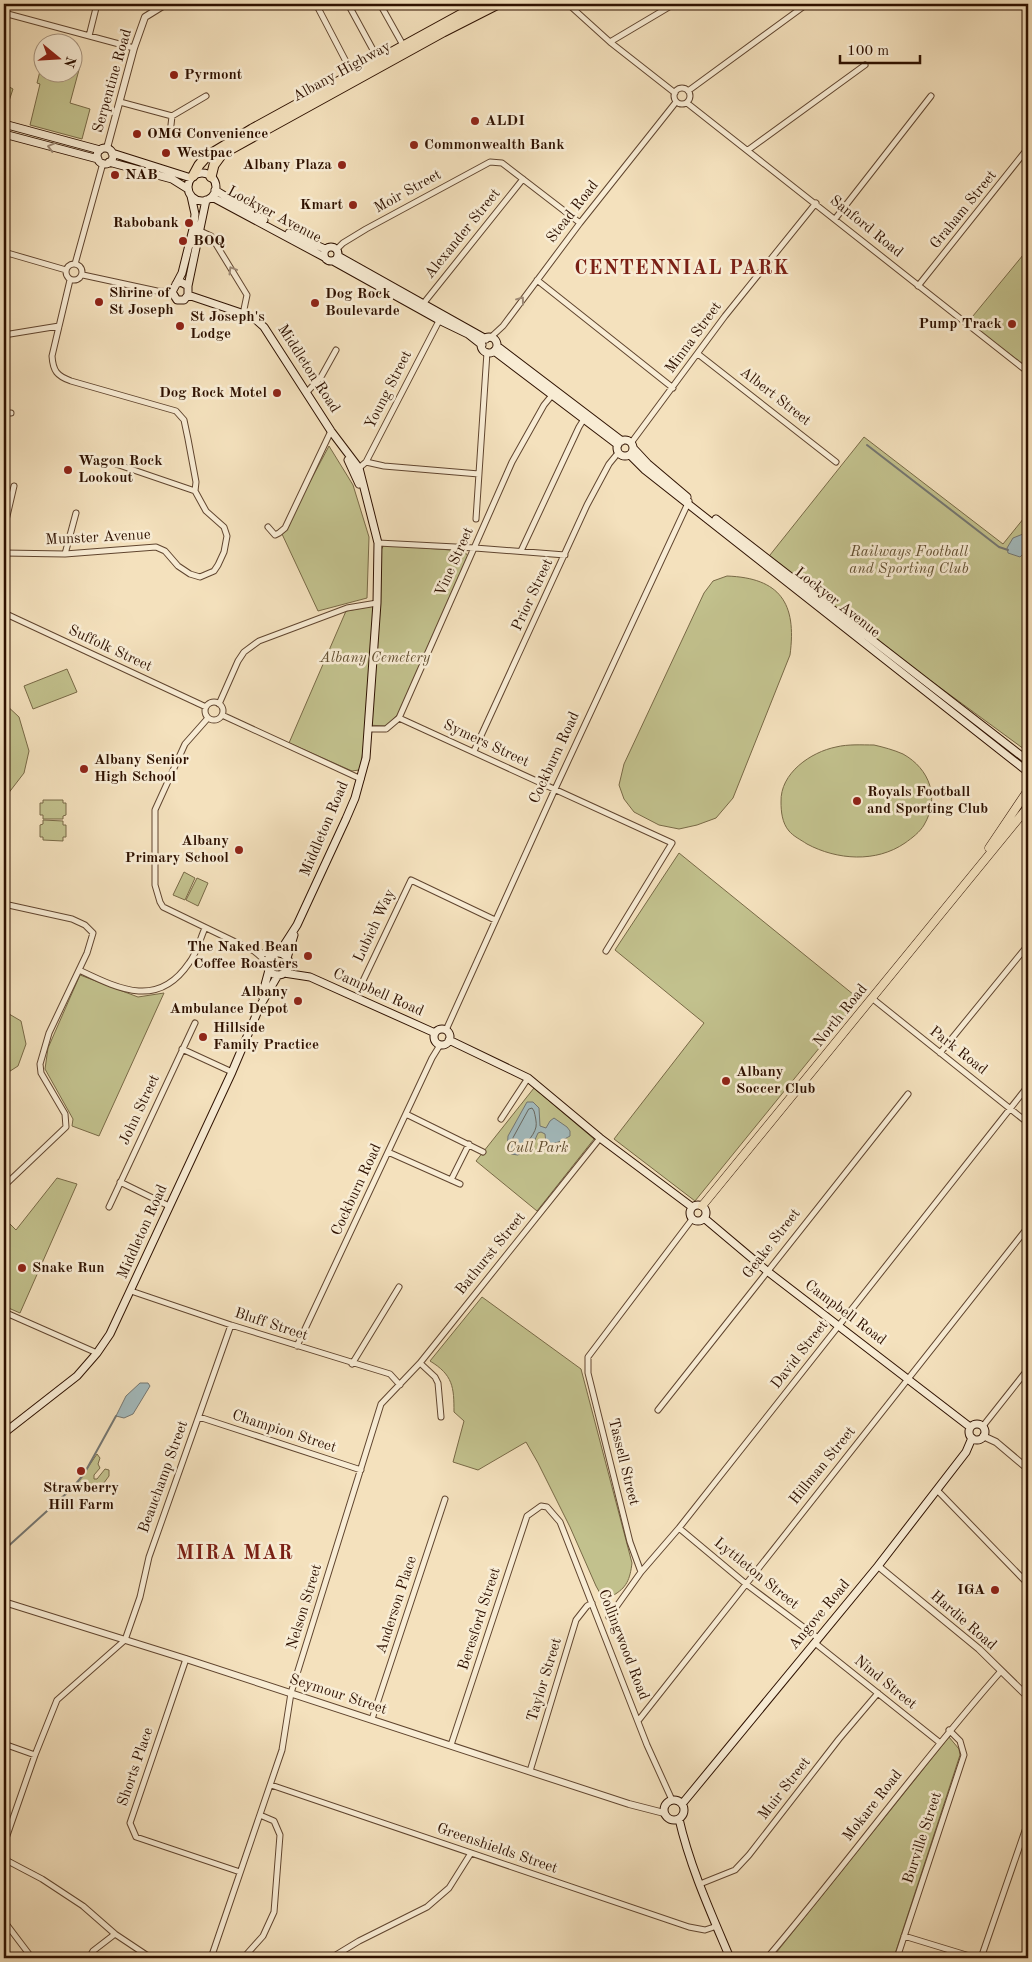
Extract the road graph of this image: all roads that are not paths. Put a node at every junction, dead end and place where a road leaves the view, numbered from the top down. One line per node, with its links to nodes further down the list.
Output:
1 (97, 4): 13 (street)
2 (166, 4): 16 (street, Serpentine Road)
3 (316, 4): 19 (street)
4 (348, 4): 17 (street)
5 (380, 4): 15 (street)
6 (480, 4): 12 (highway, Albany Highway)
7 (498, 4): 12 (highway, Albany Highway)
8 (568, 4): 14 (street)
9 (674, 4): 14 (street)
10 (807, 4): 20 (street)
11 (4, 13): 13 (street)
12 (441, 28): 15 (highway, Albany Highway); 19 (highway, Albany Highway)
13 (89, 36): 16 (street)
14 (610, 42): 21 (street)
15 (403, 45): 17 (highway, Albany Highway)
16 (134, 48): 24 (street, Serpentine Road)
17 (378, 59): 19 (highway, Albany Highway)
18 (864, 65): 33 (street)
19 (355, 77): 35 (highway, Albany Highway); 36 (highway, Albany Highway)
20 (688, 90): 21 (street); 26 (street)
21 (675, 93): 25 (street)
22 (206, 96): 27 (street)
23 (931, 96): 41 (street)
24 (120, 102): 27 (street); 32 (street, Serpentine Road)
25 (676, 102): 26 (street); 42 (street, Stead Road)
26 (687, 103): 33 (street, Sanford Road)
27 (172, 116): 30 (street)
28 (4, 124): 32 (main road)
29 (4, 134): 34 (main road, one-way to 29)
30 (170, 134)
31 (1028, 148): 54 (street, Graham Street)
32 (106, 150): 34 (main road); 34 (main road); 35 (main road)
33 (748, 150): 40 (street, Sanford Road)
34 (104, 162): 38 (main road); 47 (street)
35 (192, 177): 36 (main road); 38 (main road)
36 (211, 177): 39 (main road)
37 (523, 179): 42 (street); 46 (street, Moir Street); 58 (street, Alexander Street)
38 (189, 193): 39 (main road); 52 (main road)
39 (211, 196): 43 (main road); 45 (main road, Lockyer Avenue)
40 (816, 203): 41 (street, Sanford Road); 66 (street, Minna Street)
41 (835, 219): 54 (street, Sanford Road)
42 (580, 223): 51 (street, Stead Road)
43 (200, 231): 53 (main road); 59 (street, one-way to 43)
44 (4, 252): 48 (street)
45 (324, 253): 46 (main road, Lockyer Avenue); 46 (main road)
46 (336, 256): 56 (main road)
47 (75, 264): 48 (street); 49 (street)
48 (66, 270): 50 (street)
49 (82, 275): 50 (street); 55 (street)
50 (70, 280): 61 (street)
51 (537, 280): 63 (street, Stead Road, one-way to 51); 68 (street)
52 (176, 284): 53 (main road); 55 (main road)
53 (188, 286): 57 (main road)
54 (918, 286): 67 (street, Sanford Road)
55 (172, 292): 57 (main road)
56 (395, 292): 58 (main road); 60 (main road)
57 (188, 295): 59 (main road, Middleton Road)
58 (423, 304): 60 (main road)
59 (243, 314): 69 (main road, Middleton Road)
60 (441, 318): 63 (main road); 78 (street, Young Street)
61 (59, 326): 62 (street); 84 (street, Munster Avenue)
62 (4, 335)
63 (486, 341): 65 (main road); 65 (main road)
64 (336, 350): 69 (street)
65 (493, 350): 70 (main road); 82 (street)
66 (698, 354): 68 (street, Minna Street); 79 (street, Albert Street)
67 (1028, 372)
68 (673, 388): 77 (street, Minna Street)
69 (307, 392): 74 (main road, Middleton Road)
70 (555, 392): 73 (main road); 75 (main road); 92 (street, Vine Street)
71 (4, 413): 72 (street)
72 (11, 413)
73 (584, 419): 75 (main road); 93 (street)
74 (332, 431): 76 (main road, Middleton Road); 89 (street)
75 (620, 446): 77 (main road); 77 (main road); 96 (street, Prior Street)
76 (343, 448): 81 (main road, Middleton Road); 86 (main road, Middleton Road)
77 (632, 449): 85 (main road, Lockyer Avenue)
78 (366, 462): 81 (street, Young Street); 82 (street)
79 (836, 462)
80 (116, 464): 84 (street)
81 (359, 468): 86 (main road, Middleton Road)
82 (479, 474): 88 (street)
83 (14, 486): 90 (street)
84 (195, 492): 95 (street, Munster Avenue)
85 (689, 501): 106 (main road, Lockyer Avenue); 107 (main road, Lockyer Avenue); 109 (street, Cockburn Road)
86 (369, 503): 91 (main road, Middleton Road)
87 (76, 513): 95 (street)
88 (476, 519)
89 (268, 527)
90 (4, 529)
91 (378, 543): 92 (street); 97 (main road, Middleton Road)
92 (475, 548): 93 (street); 103 (street, Vine Street)
93 (521, 552): 96 (street)
94 (4, 553): 95 (street, Munster Avenue)
95 (65, 554)
96 (565, 555): 105 (street, Prior Street)
97 (377, 603): 99 (street); 104 (main road, Middleton Road)
98 (4, 613): 100 (street, Suffolk Street)
99 (219, 704): 100 (street); 101 (street)
100 (206, 707): 102 (street)
101 (222, 715): 102 (street); 108 (street)
102 (208, 718): 116 (street)
103 (399, 718): 104 (street); 105 (street, Symers Street)
104 (368, 729): 108 (main road, Middleton Road)
105 (474, 751): 109 (street, Symers Street)
106 (1028, 761)
107 (1028, 772)
108 (361, 779): 115 (main road, Middleton Road)
109 (555, 789): 114 (street, Cockburn Road); 119 (street, Symers Street)
110 (1028, 790): 112 (main road, North Road)
111 (1028, 807): 112 (main road, North Road)
112 (980, 866): 127 (main road, North Road)
113 (4, 904): 123 (street)
114 (495, 920): 126 (street, Lubich Way); 130 (street, Cockburn Road)
115 (297, 925): 120 (main road, Middleton Road); 121 (main road, Middleton Road)
116 (205, 928): 118 (street); 123 (street)
117 (1028, 945): 135 (street)
118 (254, 951): 120 (street); 122 (street)
119 (606, 951)
120 (276, 954): 121 (main road, Campbell Road); 122 (main road, Middleton Road)
121 (288, 961): 124 (main road, Middleton Road); 125 (main road, Campbell Road)
122 (269, 967): 124 (main road); 128 (main road, Middleton Road)
123 (79, 970): 151 (street)
124 (281, 974): 125 (main road, Campbell Road); 128 (main road, Middleton Road)
125 (310, 977): 131 (main road, Campbell Road)
126 (361, 985)
127 (873, 998): 135 (street, Park Road); 153 (main road, North Road)
128 (260, 1006): 136 (main road, Middleton Road)
129 (195, 1022): 134 (street, John Street)
130 (446, 1030): 131 (main road); 132 (main road)
131 (435, 1034): 133 (main road)
132 (449, 1040): 133 (main road); 137 (main road)
133 (440, 1045): 141 (street, Cockburn Road)
134 (182, 1050): 136 (street); 149 (street, John Street)
135 (940, 1053): 140 (street, Park Road)
136 (232, 1072): 152 (main road, Middleton Road)
137 (528, 1078): 142 (street); 144 (main road)
138 (1028, 1086): 140 (street, David Street)
139 (908, 1094): 159 (street, Geake Street)
140 (1011, 1108): 143 (street, Park Road); 164 (street, David Street)
141 (406, 1114): 145 (street); 146 (street, Cockburn Road)
142 (501, 1119)
143 (1028, 1123)
144 (600, 1138): 155 (main road); 168 (street, Bathurst Street)
145 (469, 1144): 147 (street); 148 (street)
146 (388, 1152): 148 (street); 165 (street, Cockburn Road)
147 (483, 1152)
148 (451, 1180): 150 (street)
149 (120, 1182): 152 (street); 154 (street, John Street)
150 (460, 1184)
151 (4, 1186)
152 (169, 1206): 161 (main road, Middleton Road)
153 (702, 1206): 155 (main road); 157 (main road)
154 (109, 1207)
155 (692, 1207): 156 (main road)
156 (693, 1218): 157 (main road); 187 (street, Tassell Street)
157 (704, 1218): 159 (main road, Campbell Road)
158 (1028, 1227): 170 (street, Hillman Street)
159 (767, 1271): 164 (main road, Campbell Road); 172 (street, Geake Street)
160 (399, 1287): 167 (street)
161 (131, 1291): 163 (street, Bluff Street); 166 (main road, Middleton Road)
162 (4, 1312): 166 (street)
163 (231, 1325): 165 (street, Bluff Street); 173 (street, Beauchamp Street)
164 (839, 1325): 170 (main road, Campbell Road); 185 (street, David Street)
165 (297, 1346): 167 (street, Bluff Street)
166 (97, 1353): 177 (main road, Middleton Road)
167 (352, 1364): 171 (street, Bluff Street)
168 (420, 1364): 171 (street, Bathurst Street); 174 (street)
169 (1028, 1369): 175 (street)
170 (909, 1380): 176 (main road, Campbell Road); 188 (street, Hillman Street)
171 (400, 1384): 181 (street, Nelson Street)
172 (658, 1410)
173 (199, 1417): 181 (street, Champion Street); 193 (street, Beauchamp Street)
174 (441, 1417)
175 (983, 1426): 176 (main road); 178 (main road)
176 (970, 1427): 179 (main road)
177 (4, 1433)
178 (983, 1436): 179 (main road); 180 (street)
179 (972, 1438): 182 (main road, Angove Road)
180 (1028, 1469)
181 (361, 1470): 197 (street, Nelson Street)
182 (938, 1491): 186 (main road, Angove Road); 189 (street)
183 (445, 1500): 200 (street, Anderson Place)
184 (541, 1506): 191 (street, Collingwood Road); 205 (street, Beresford Street)
185 (679, 1528): 187 (street, David Street); 188 (street, Lyttleton Street)
186 (878, 1566): 194 (main road, Angove Road); 196 (street, Hardie Road)
187 (642, 1572): 192 (street, David Street)
188 (746, 1584): 194 (street, Lyttleton Street); 201 (street, Hillman Street)
189 (1028, 1584)
190 (4, 1602): 193 (street, Seymour Street)
191 (592, 1603): 201 (street, Collingwood Road); 207 (street, Taylor Street)
192 (609, 1617)
193 (125, 1640): 195 (street, Seymour Street); 206 (street)
194 (816, 1640): 198 (street, Nind Street); 210 (main road, Angove Road)
195 (186, 1659): 197 (street, Seymour Street); 218 (street, Shorts Place)
196 (1000, 1670): 199 (street, Hardie Road); 202 (street, Mokare Road)
197 (291, 1693): 200 (street, Seymour Street); 208 (street, Nelson Street)
198 (878, 1693): 203 (street, Nind Street); 219 (street, Muir Street)
199 (1028, 1697)
200 (372, 1719): 205 (street, Seymour Street)
201 (638, 1721): 209 (street, Collingwood Road)
202 (949, 1730): 203 (street, Mokare Road); 223 (street, Burville Street)
203 (939, 1742): 231 (street, Mokare Road)
204 (4, 1744): 206 (street)
205 (452, 1746): 207 (street, Seymour Street)
206 (35, 1755): 215 (street)
207 (530, 1771): 211 (street, Seymour Street)
208 (270, 1785): 212 (street, Nelson Street); 216 (street, Greenshields Street)
209 (672, 1800): 210 (main road); 211 (main road)
210 (682, 1804): 213 (main road)
211 (664, 1813): 213 (main road)
212 (260, 1815): 218 (street, Nelson Street); 228 (street)
213 (679, 1820): 219 (main road)
214 (1028, 1822): 234 (street)
215 (4, 1844)
216 (471, 1853): 221 (street, Greenshields Street); 229 (street)
217 (4, 1859): 222 (street)
218 (240, 1872): 227 (street, Nelson Street)
219 (700, 1884): 221 (main road)
220 (4, 1921): 224 (street)
221 (717, 1926): 230 (main road)
222 (115, 1934): 225 (street); 226 (street)
223 (904, 1936): 232 (street, Burville Street); 233 (street)
224 (32, 1958)
225 (89, 1958)
226 (150, 1958)
227 (211, 1958)
228 (240, 1958)
229 (331, 1958)
230 (730, 1958)
231 (768, 1958)
232 (897, 1958)
233 (976, 1958)
234 (981, 1958)

